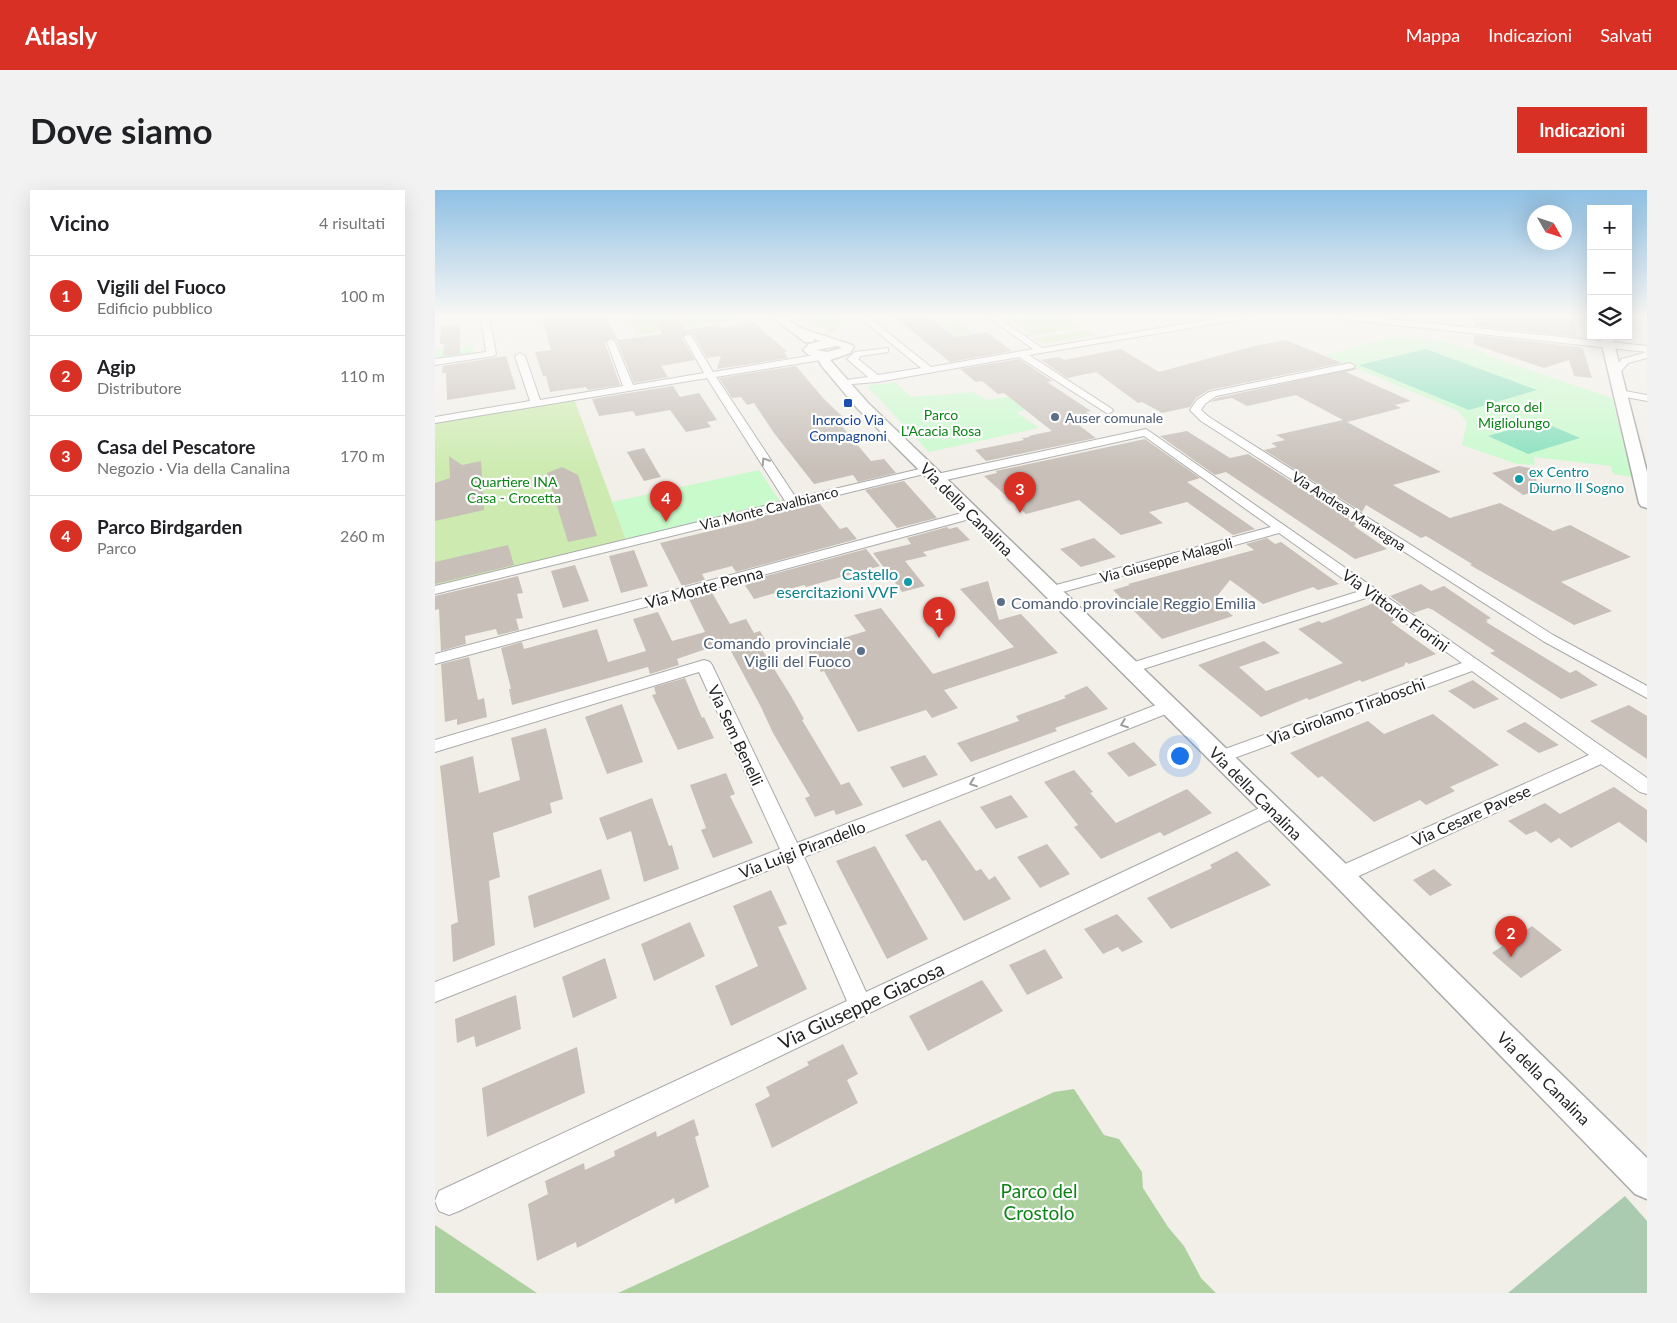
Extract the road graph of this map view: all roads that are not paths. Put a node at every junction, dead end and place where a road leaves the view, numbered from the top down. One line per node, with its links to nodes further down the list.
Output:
1 (524, 367): 22 (street)
2 (621, 367): 19 (street)
3 (706, 367): 16 (street)
4 (756, 367): 16 (street)
5 (831, 367): 18 (street, Via della Canalina)
6 (839, 367): 18 (street)
7 (862, 367): 17 (street)
8 (926, 367): 14 (street)
9 (944, 367): 14 (street)
10 (1042, 367): 23 (street)
11 (1343, 367): 37 (street, Via Andrea Mantegna)
12 (1614, 367): 15 (street)
13 (1620, 367): 15 (street)
14 (929, 370): 17 (street)
15 (1615, 373): 20 (street)
16 (710, 375): 19 (street); 27 (street, one-way to 16)
17 (876, 379): 18 (street)
18 (845, 381): 26 (street, Via della Canalina)
19 (629, 388): 22 (street)
20 (1619, 393): 21 (street); 28 (street)
21 (1647, 398)
22 (536, 404): 24 (street)
23 (1108, 411)
24 (435, 420)
25 (1146, 432): 26 (street, Via Monte Cavalbianco); 30 (street, Via Vittorio Fiorini)
26 (932, 474): 27 (street, Via Monte Cavalbianco); 29 (street, Via della Canalina)
27 (792, 502): 31 (street, Via Monte Cavalbianco)
28 (1647, 504)
29 (973, 514): 32 (street, Via della Canalina); 34 (street, Via Monte Penna)
30 (1282, 528): 32 (street, Via Giuseppe Malagoli); 33 (street, Via Vittorio Fiorini)
31 (435, 590)
32 (1050, 591): 36 (street, Via della Canalina)
33 (1371, 592): 35 (street, Via Vittorio Fiorini); 36 (street)
34 (435, 659)
35 (1472, 665): 40 (street, Via Vittorio Fiorini); 41 (street, Via Girolamo Tiraboschi)
36 (1131, 668): 38 (street, Via della Canalina)
37 (1647, 693)
38 (1169, 706): 41 (street, Via della Canalina); 44 (street, Via Luigi Pirandello, one-way to 44)
39 (435, 746): 44 (street, Via Sem Benelli)
40 (1602, 756): 42 (street, Via Vittorio Fiorini); 45 (street, Via Cesare Pavese)
41 (1220, 757): 43 (street, Via della Canalina)
42 (1647, 787)
43 (1273, 810): 45 (street, Via della Canalina); 47 (street, Via Giuseppe Giacosa)
44 (792, 853): 46 (street, Via Luigi Pirandello); 47 (street, Via Sem Benelli)
45 (1341, 875): 48 (street, Via della Canalina)
46 (435, 992)
47 (861, 1006): 49 (street, Via Giuseppe Giacosa)
48 (1645, 1179)
49 (449, 1201)

